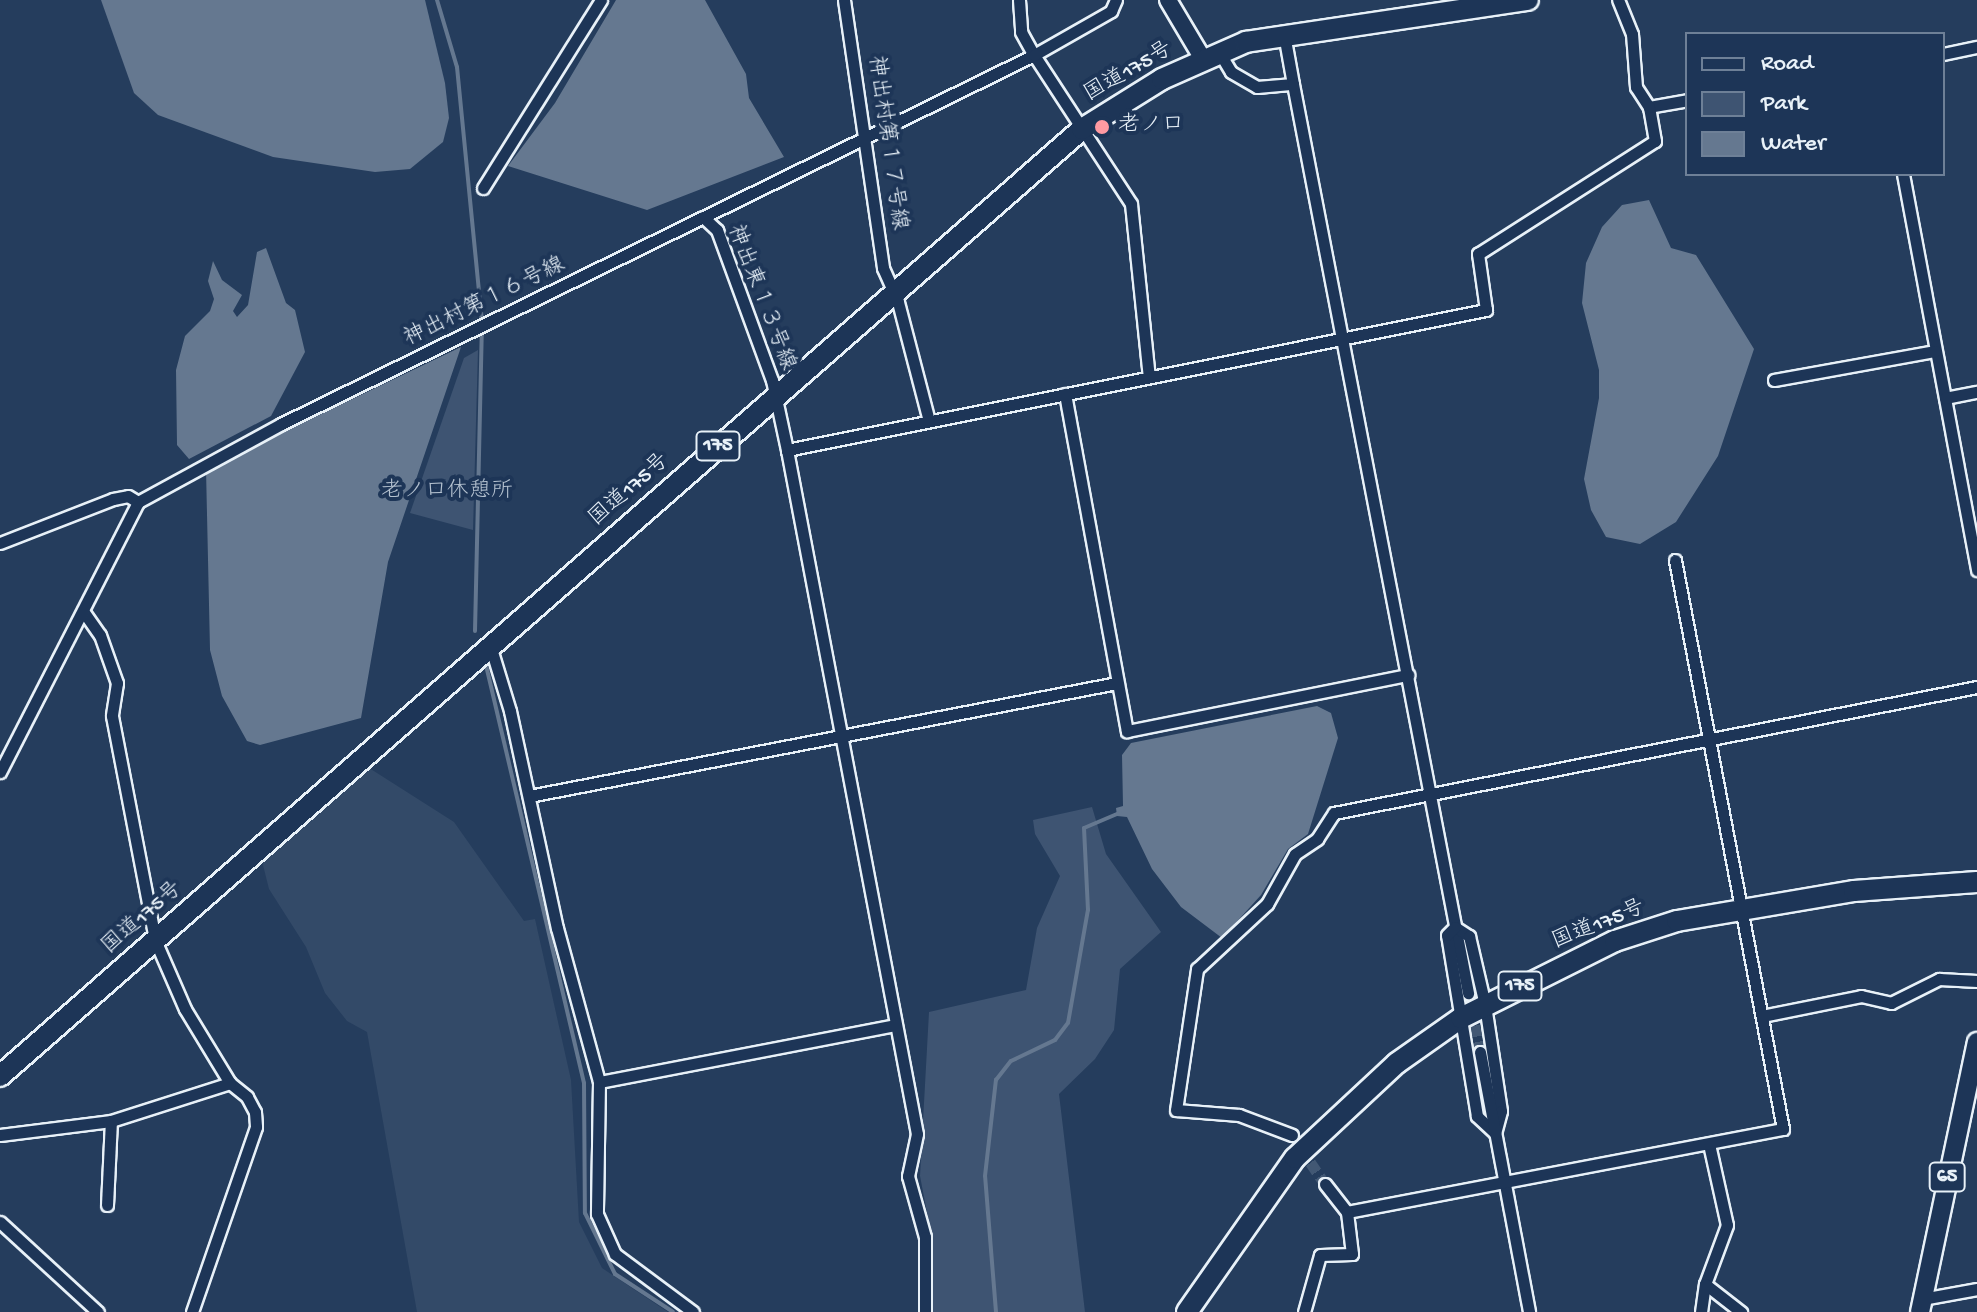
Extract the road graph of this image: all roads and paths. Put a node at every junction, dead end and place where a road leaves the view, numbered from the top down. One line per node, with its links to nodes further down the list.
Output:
1 (601, 0): 19 (street)
2 (844, 0): 17 (street, 神出村第１７号線)
3 (1019, 0): 11 (street)
4 (1116, 0): 11 (street, 神出村第１６号線)
5 (1168, 0): 12 (street)
6 (1528, 0): 8 (highway, 国道175号 / 175)
7 (1618, 0): 15 (street)
8 (1284, 34): 12 (highway, 国道175号 / 175); 13 (street)
9 (1977, 47): 10 (street)
10 (1945, 54)
11 (1034, 55): 16 (street); 17 (street, 神出村第１６号線)
12 (1211, 55): 13 (street); 16 (highway, 国道175号 / 175)
13 (1293, 84): 22 (street)
14 (1685, 100): 15 (street)
15 (1649, 107): 22 (street)
16 (1082, 129): 21 (highway, 国道175号 / 175); 24 (street)
17 (865, 138): 20 (street, 神出村第１６号線); 21 (street, 神出村第１７号線)
18 (1903, 176): 23 (street)
19 (483, 188)
20 (703, 217): 28 (street, 神出東１３号線); 32 (street, 神出村第１６号線)
21 (893, 289): 28 (highway, 国道175号 / 175); 30 (street, 神出村第１７号線)
22 (1342, 339): 24 (street); 38 (street)
23 (1935, 351): 25 (street); 29 (street)
24 (1149, 377): 27 (street)
25 (1774, 380)
26 (1977, 392): 29 (street)
27 (1065, 394): 30 (street); 39 (street)
28 (775, 397): 31 (street, 神出東１３号線); 37 (highway, 国道175号 / 175)
29 (1945, 398): 35 (street)
30 (929, 421): 31 (street)
31 (787, 450): 41 (street, 神出東１３号線)
32 (138, 502): 33 (street); 36 (street)
33 (0, 543)
34 (1675, 560): 42 (street)
35 (1977, 570)
36 (83, 611): 43 (street); 49 (street)
37 (490, 645): 45 (street); 49 (highway, 国道175号 / 175)
38 (1408, 675): 39 (street); 44 (street)
39 (1117, 683): 41 (street)
40 (1977, 687): 42 (street)
41 (840, 736): 45 (street); 55 (street, 神出東１３号線)
42 (1708, 740): 44 (street); 47 (street)
43 (0, 772)
44 (1430, 794): 48 (street); 64 (street)
45 (529, 796): 59 (street)
46 (1977, 882): 47 (highway, 国道175号 / 175)
47 (1741, 907): 52 (highway, 国道175号 / 175); 53 (street)
48 (1455, 927): 51 (street); 52 (street); 54 (street)
49 (155, 940): 58 (highway, 国道175号 / 175); 60 (street)
50 (1977, 981): 53 (street)
51 (1468, 993)
52 (1485, 1005): 54 (highway, 国道175号 / 175); 62 (street)
53 (1762, 1016): 65 (street)
54 (1461, 1018): 62 (street); 78 (highway, 国道175号 / 175)
55 (895, 1025): 59 (street); 77 (street, 神出東１３号線)
56 (1977, 1042): 73 (main road, 65)
57 (1480, 1052): 62 (street)
58 (0, 1076)
59 (599, 1082): 76 (street)
60 (230, 1083): 61 (street); 75 (street)
61 (111, 1121): 63 (street); 68 (street)
62 (1495, 1133): 67 (street)
63 (0, 1135)
64 (1292, 1135)
65 (1709, 1144): 67 (street); 71 (street)
66 (1325, 1184): 69 (street)
67 (1505, 1184): 69 (street); 80 (street)
68 (107, 1205)
69 (1347, 1212): 79 (street)
70 (0, 1222): 74 (street)
71 (1705, 1284): 81 (street); 82 (street)
72 (1977, 1289): 73 (street)
73 (1921, 1306)
74 (98, 1312)
75 (192, 1312)
76 (693, 1312)
77 (925, 1312)
78 (1187, 1312)
79 (1304, 1312)
80 (1529, 1312)
81 (1701, 1312)
82 (1741, 1312)

